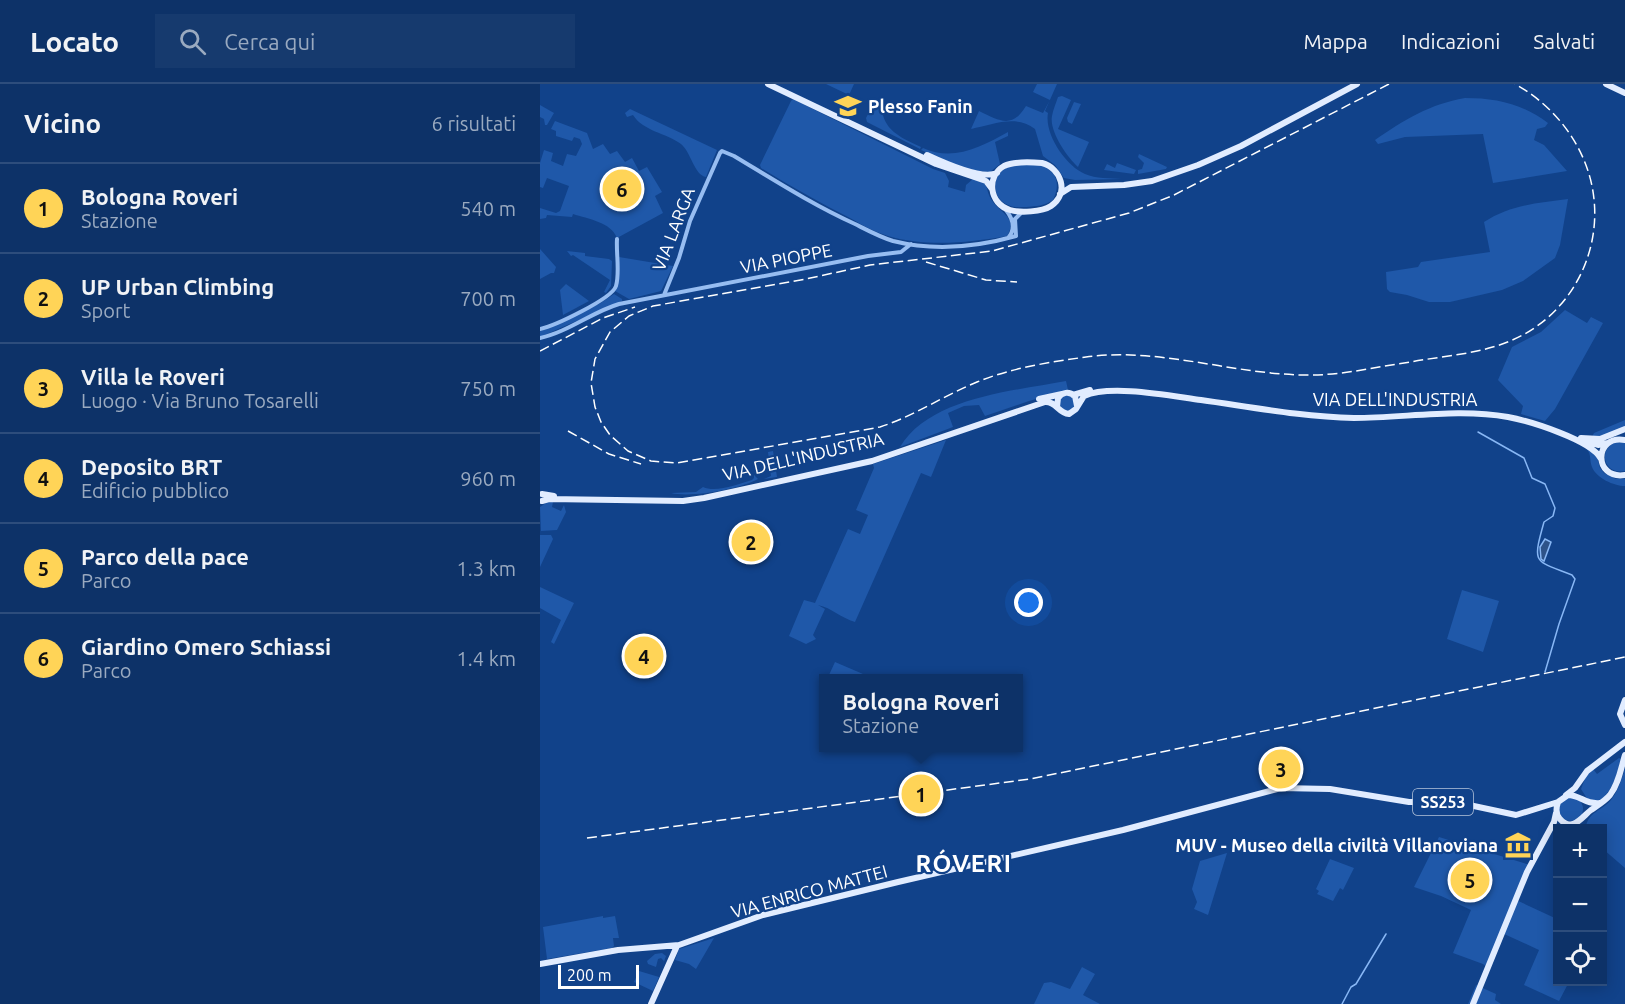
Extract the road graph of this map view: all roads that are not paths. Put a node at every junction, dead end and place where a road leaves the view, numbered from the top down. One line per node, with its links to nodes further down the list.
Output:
1 (768, 84): 9 (main road)
2 (778, 84): 7 (main road)
3 (1357, 84): 6 (main road)
4 (1606, 84): 5 (main road)
5 (1625, 93)
6 (1185, 170): 8 (main road); 10 (main road)
7 (997, 173): 8 (main road); 9 (main road)
8 (1059, 176): 10 (main road)
9 (992, 189): 11 (main road)
10 (1060, 194): 12 (main road)
11 (1003, 207): 12 (main road); 13 (street)
12 (1030, 210): 14 (street)
13 (1013, 231): 14 (street); 15 (street)
14 (1016, 236): 15 (street)
15 (1007, 238): 17 (street)
16 (617, 239): 19 (street)
17 (911, 244): 18 (street, VIA PIOPPE); 18 (street, VIA LARGA)
18 (664, 295): 20 (street, VIA LARGA)
19 (540, 329)
20 (540, 338)
21 (1062, 394): 22 (main road); 23 (main road); 31 (main road, VIA DELL'INDUSTRIA)
22 (1073, 394): 24 (main road); 26 (main road, VIA DELL'INDUSTRIA)
23 (1057, 407): 24 (main road); 31 (main road, VIA DELL'INDUSTRIA)
24 (1077, 407): 29 (main road, VIA DELL'INDUSTRIA)
25 (1625, 429): 26 (main road)
26 (1581, 438): 28 (main road, VIA DELL'INDUSTRIA)
27 (1623, 438): 28 (main road)
28 (1608, 443): 29 (main road)
29 (1601, 459): 30 (main road, VIA DELL'INDUSTRIA)
30 (1625, 475)
31 (541, 497)
32 (1625, 700): 33 (main road)
33 (1625, 725)
34 (1625, 742): 36 (main road)
35 (1625, 755): 40 (main road)
36 (1578, 784): 37 (main road); 38 (main road)
37 (1564, 796): 38 (main road); 39 (main road)
38 (1582, 799): 40 (main road); 43 (main road)
39 (1558, 802): 41 (main road, SS253); 42 (main road)
40 (1600, 803): 43 (main road)
41 (1543, 806): 42 (main road); 48 (main road, VIA ENRICO MATTEI / SS253)
42 (1556, 812): 44 (main road); 47 (main road)
43 (1584, 817): 45 (main road)
44 (1568, 824)
45 (1576, 824)
46 (1553, 831): 47 (main road)
47 (1543, 841): 51 (main road)
48 (677, 946): 49 (main road, VIA ENRICO MATTEI); 50 (main road)
49 (540, 964)
50 (651, 1004)
51 (1473, 1004)

